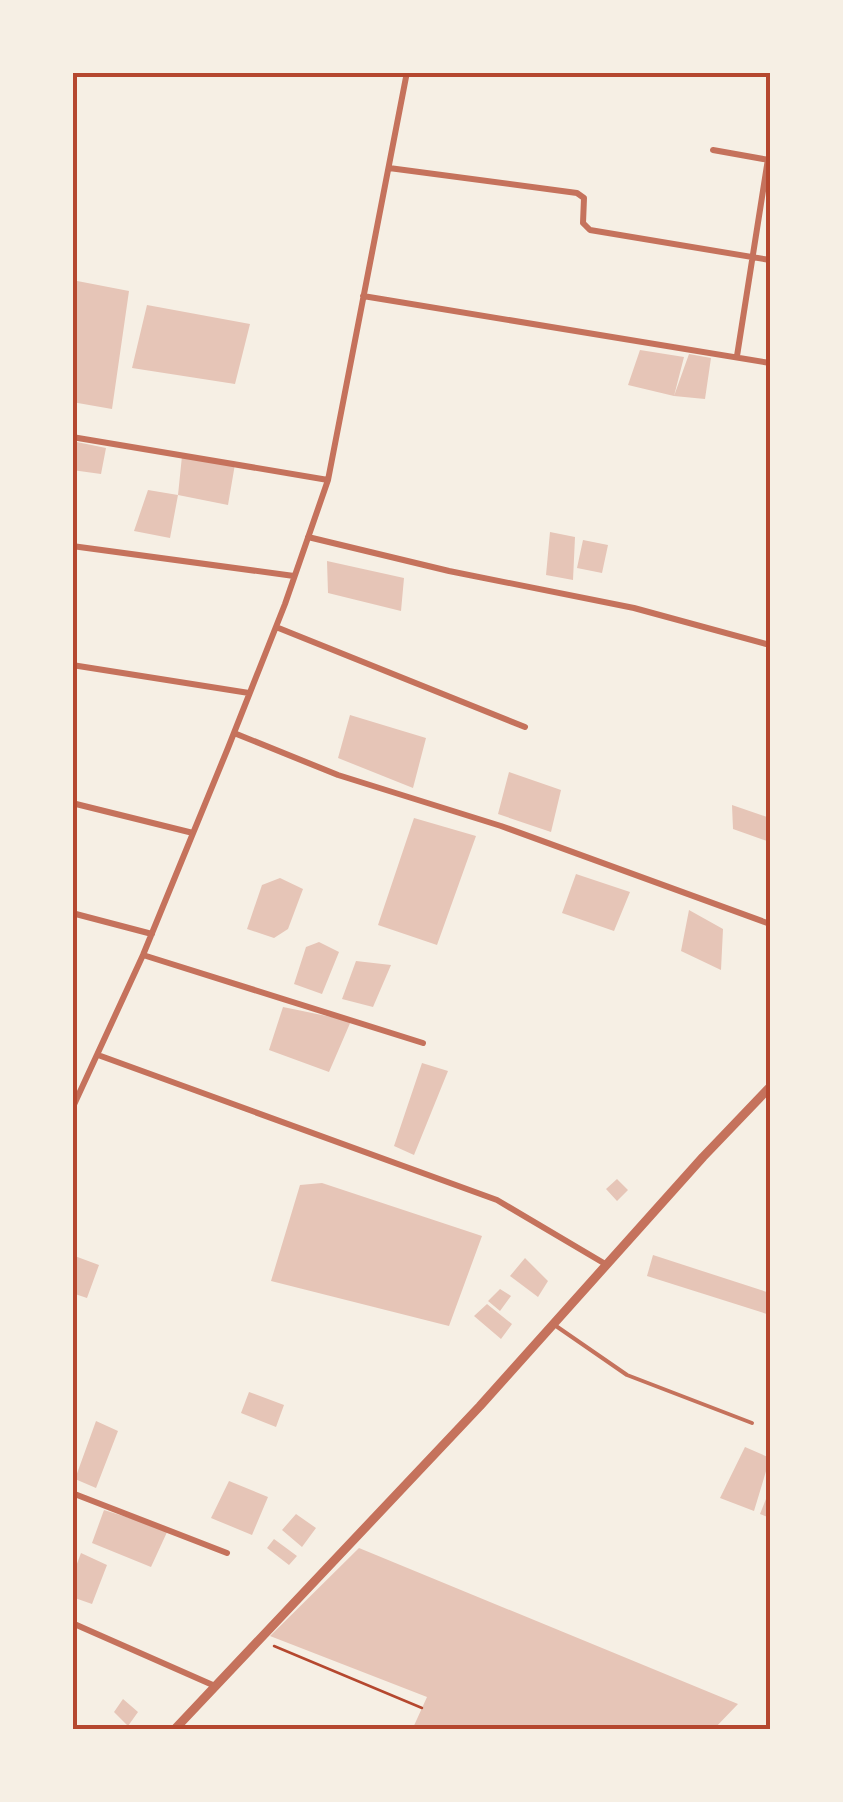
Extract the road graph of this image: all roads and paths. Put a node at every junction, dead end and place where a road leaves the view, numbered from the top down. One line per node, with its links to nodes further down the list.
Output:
1 (407, 72): 4 (street)
2 (713, 150): 3 (street)
3 (769, 160): 5 (street)
4 (389, 168): 5 (street); 7 (street)
5 (752, 257): 6 (street); 8 (street)
6 (770, 260)
7 (362, 296): 8 (street); 11 (street)
8 (737, 356): 9 (street)
9 (770, 362)
10 (72, 437): 11 (street)
11 (328, 480): 12 (street)
12 (308, 537): 14 (street); 16 (street)
13 (72, 546): 14 (street)
14 (294, 576): 15 (street)
15 (276, 627): 18 (street); 19 (street)
16 (770, 645)
17 (72, 665): 18 (street)
18 (250, 693): 20 (street)
19 (524, 728)
20 (234, 733): 22 (street); 24 (street)
21 (72, 803): 22 (street)
22 (193, 833): 25 (street)
23 (72, 913): 25 (street)
24 (770, 924)
25 (152, 934): 26 (street)
26 (143, 955): 27 (street); 28 (street)
27 (423, 1044)
28 (97, 1055): 30 (street); 31 (street)
29 (770, 1087): 31 (street)
30 (72, 1109)
31 (608, 1266): 32 (street)
32 (554, 1325): 33 (lane); 37 (street)
33 (752, 1423)
34 (72, 1493): 35 (street)
35 (226, 1553)
36 (72, 1624): 38 (street)
37 (259, 1639): 38 (street); 39 (path)
38 (214, 1686): 40 (street)
39 (422, 1708)
40 (174, 1730)

